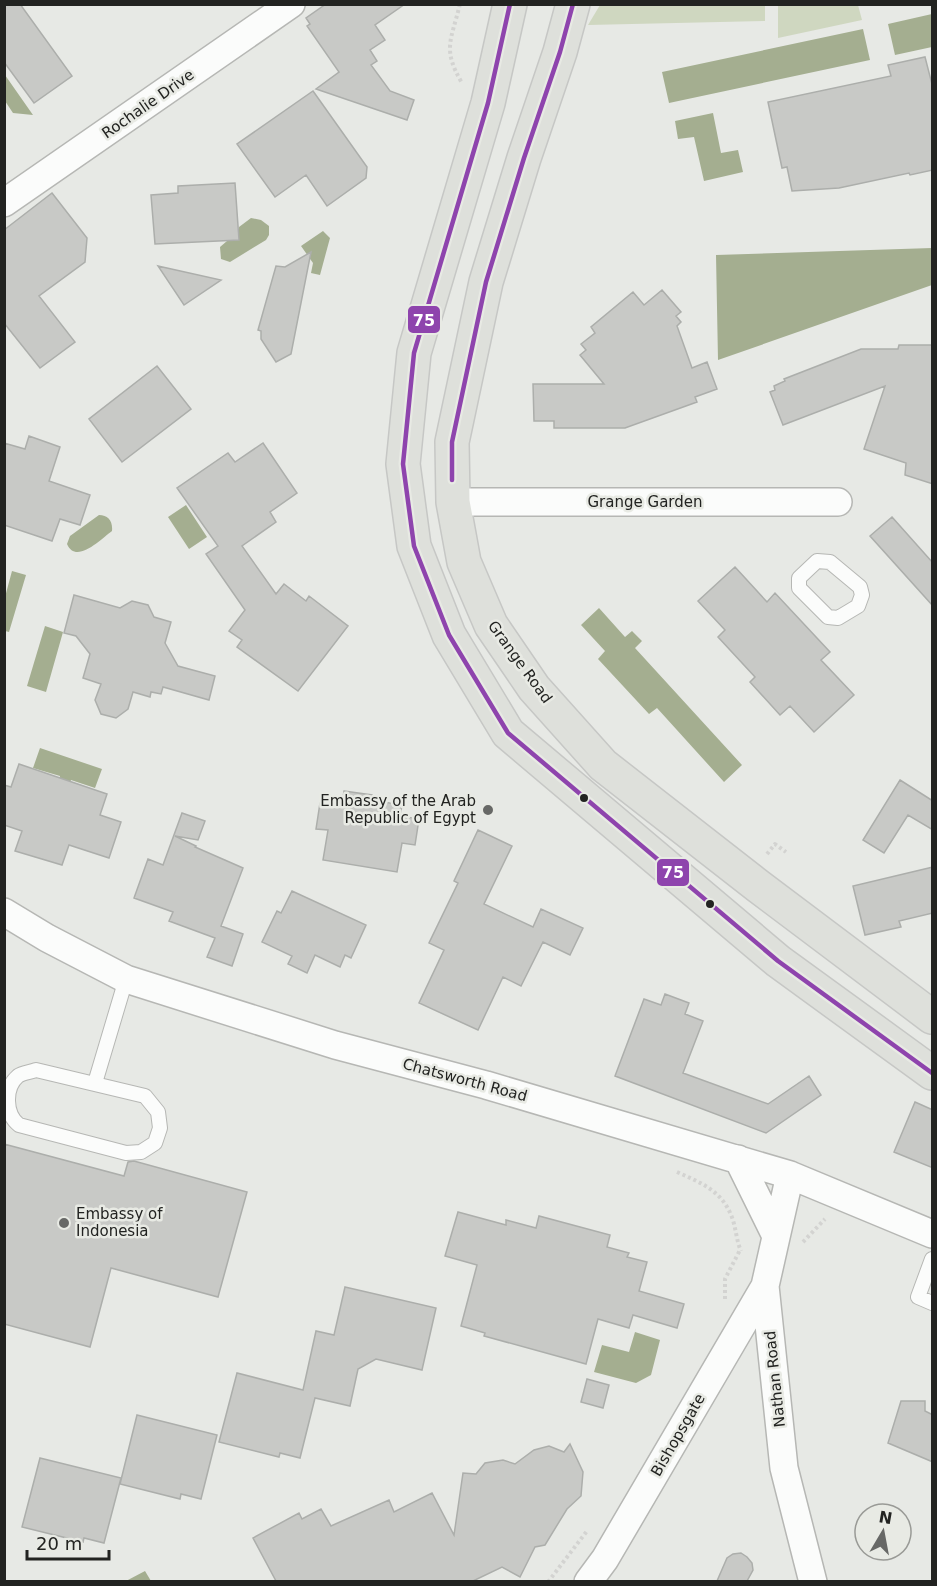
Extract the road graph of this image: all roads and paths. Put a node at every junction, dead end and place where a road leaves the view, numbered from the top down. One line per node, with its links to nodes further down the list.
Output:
1 (291, 4): 4 (street, Rochalie Drive)
2 (510, 4): 11 (main road)
3 (573, 4): 5 (main road, Grange Road)
4 (4, 202)
5 (453, 502): 6 (street, Grange Garden); 10 (main road, Grange Road)
6 (838, 502)
7 (799, 578): 7 (lane)
8 (5, 913): 9 (street, Chatsworth Road)
9 (126, 979): 12 (lane); 13 (street, Chatsworth Road)
10 (933, 1017)
11 (933, 1073)
12 (95, 1083): 12 (lane)
13 (738, 1159): 15 (street, Chatsworth Road); 18 (street)
14 (676, 1172): 20 (path)
15 (790, 1175): 17 (street, Chatsworth Road); 18 (street, Nathan Road)
16 (829, 1214): 20 (path)
17 (933, 1234)
18 (776, 1236): 20 (street, Nathan Road)
19 (933, 1259): 21 (lane)
20 (761, 1269): 22 (street, Bishopsgate); 23 (street, Nathan Road)
21 (933, 1303)
22 (588, 1581)
23 (813, 1581)

